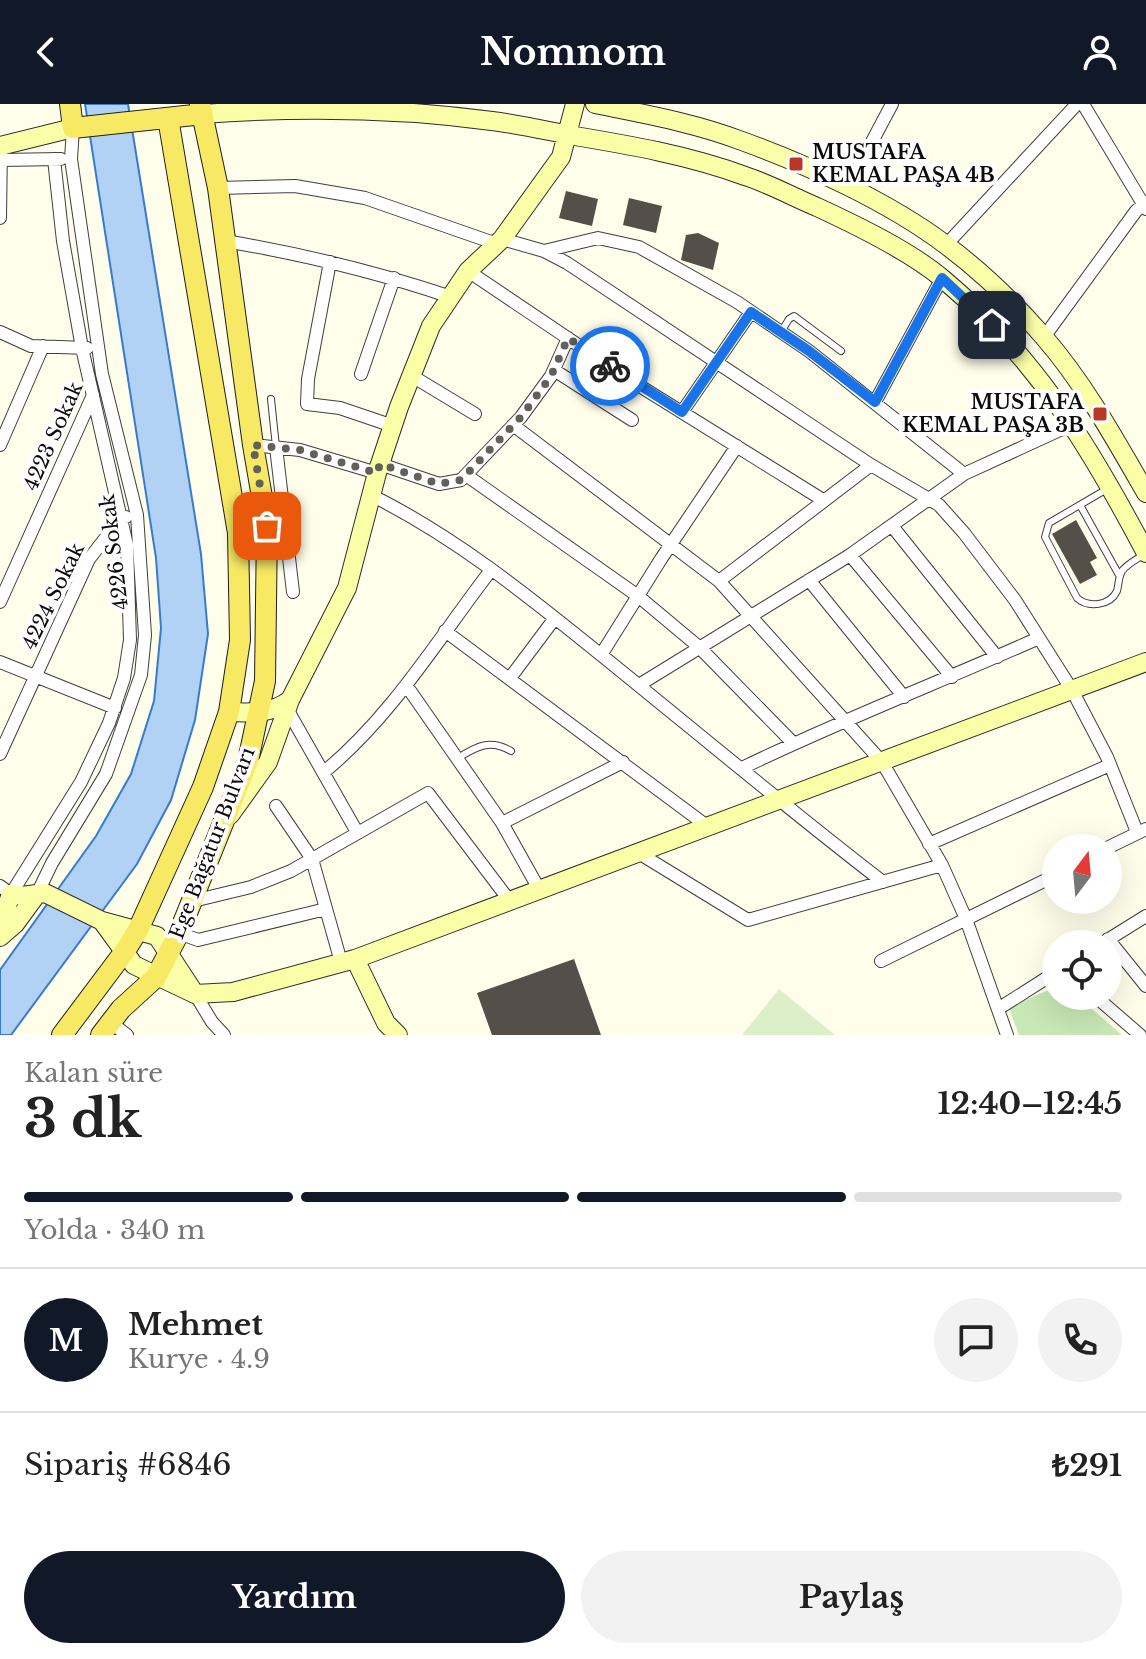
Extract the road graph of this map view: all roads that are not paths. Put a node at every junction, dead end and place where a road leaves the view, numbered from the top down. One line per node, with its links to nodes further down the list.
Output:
1 (70, 104): 11 (main road)
2 (575, 104): 12 (main road)
3 (595, 104): 7 (main road)
4 (892, 104): 17 (street)
5 (1077, 104): 23 (street)
6 (1083, 104): 19 (street)
7 (619, 106): 9 (main road); 13 (main road)
8 (201, 109): 10 (main road); 12 (main road); 18 (main road, Ege Bağatur Bulvarı)
9 (663, 111): 17 (main road)
10 (168, 118): 11 (main road); 98 (main road, Ege Bağatur Bulvarı)
11 (73, 128): 14 (main road); 16 (street, 4226 Sokak)
12 (567, 134): 13 (main road); 22 (main road)
13 (608, 141): 28 (main road)
14 (1, 153): 15 (street); 20 (street)
15 (54, 159): 16 (street); 36 (street)
16 (71, 159): 37 (street, 4226 Sokak)
17 (848, 187): 23 (main road)
18 (218, 188): 21 (main road, Ege Bağatur Bulvarı); 22 (street)
19 (1145, 205): 33 (street)
20 (0, 218)
21 (225, 241): 25 (street); 54 (main road, Ege Bağatur Bulvarı)
22 (500, 241): 24 (street); 26 (main road)
23 (946, 245): 33 (main road)
24 (544, 251): 30 (street); 39 (street)
25 (330, 262): 27 (street); 52 (street)
26 (468, 271): 29 (main road); 34 (street)
27 (394, 278): 29 (street); 42 (street)
28 (942, 278): 46 (street); 50 (main road)
29 (451, 297): 43 (main road)
30 (751, 312): 32 (street); 39 (street)
31 (0, 332): 35 (street)
32 (781, 332): 38 (lane); 46 (street)
33 (1044, 337): 62 (main road)
34 (568, 338): 40 (street); 47 (street)
35 (43, 346): 36 (street); 53 (street)
36 (82, 348): 37 (street); 44 (street)
37 (99, 349): 41 (street, 4226 Sokak)
38 (841, 351)
39 (717, 362): 47 (street); 57 (street)
40 (554, 370): 49 (street); 51 (street)
41 (102, 374): 44 (street, 4223 Sokak); 67 (street, 4226 Sokak)
42 (361, 374)
43 (412, 376): 48 (street); 52 (main road)
44 (92, 398): 68 (street); 79 (street, 4223 Sokak)
45 (271, 399): 56 (lane)
46 (875, 402): 59 (street)
47 (682, 412): 55 (street)
48 (475, 414)
49 (632, 420)
50 (1073, 424): 59 (street); 61 (main road)
51 (513, 425): 60 (street); 70 (street)
52 (393, 426): 58 (main road)
53 (0, 445)
54 (253, 445): 56 (street); 99 (main road, Ege Bağatur Bulvarı)
55 (737, 446): 64 (street); 70 (street)
56 (276, 447): 58 (street); 77 (street)
57 (871, 465): 64 (street); 65 (street)
58 (378, 468): 60 (street); 63 (main road)
59 (964, 474): 65 (street)
60 (466, 475): 78 (street)
61 (1111, 486): 66 (lane); 71 (main road)
62 (1146, 493)
63 (371, 495): 73 (street); 96 (main road)
64 (823, 500): 76 (street)
65 (930, 500): 69 (street); 83 (street)
66 (1080, 505): 74 (lane); 74 (lane)
67 (137, 515): 68 (street); 126 (street, 4226 Sokak)
68 (122, 517): 89 (street, 4224 Sokak); 97 (street)
69 (892, 526): 72 (street); 86 (street)
70 (670, 545): 76 (street); 78 (street)
71 (1146, 553): 74 (lane)
72 (850, 555): 75 (street); 90 (street)
73 (491, 570): 81 (street); 82 (street)
74 (1119, 575)
75 (809, 580): 80 (street); 95 (street)
76 (719, 581): 80 (street)
77 (293, 592)
78 (638, 596): 84 (street); 85 (street)
79 (0, 602)
80 (751, 616): 84 (street); 100 (street)
81 (555, 618): 85 (street); 91 (street)
82 (445, 631): 91 (street); 92 (street)
83 (1039, 638): 86 (street); 94 (street)
84 (699, 647): 93 (street); 101 (street)
85 (601, 655): 93 (street)
86 (997, 657): 90 (street)
87 (0, 662): 89 (street)
88 (1146, 662): 94 (main road)
89 (36, 677): 97 (street); 103 (street, 4224 Sokak)
90 (952, 677): 95 (street)
91 (510, 678): 105 (street)
92 (406, 685): 104 (street); 109 (street)
93 (639, 685): 108 (street)
94 (1072, 690): 106 (main road); 107 (street)
95 (904, 697): 100 (street)
96 (288, 705): 99 (main road); 109 (street); 112 (main road)
97 (115, 708): 125 (street)
98 (229, 712): 99 (main road); 133 (main road, Ege Bağatur Bulvarı)
99 (258, 713): 112 (main road, Ege Bağatur Bulvarı)
100 (845, 722): 101 (street); 106 (street)
101 (793, 743): 108 (street)
102 (511, 751): 104 (lane)
103 (0, 754)
104 (458, 758): 113 (street)
105 (623, 762): 113 (street); 114 (street)
106 (882, 762): 110 (main road); 118 (street)
107 (1110, 765): 115 (street); 118 (street)
108 (742, 768): 110 (street)
109 (324, 772): 116 (street)
110 (777, 799): 114 (main road); 122 (street)
111 (276, 806): 120 (street)
112 (224, 823): 128 (main road, Ege Bağatur Bulvarı)
113 (502, 823): 124 (street)
114 (707, 826): 119 (main road)
115 (1142, 831): 117 (street)
116 (357, 832): 120 (street); 127 (street)
117 (1122, 841)
118 (929, 844): 121 (street)
119 (637, 852): 122 (street); 124 (main road)
120 (312, 859): 128 (street); 129 (street)
121 (942, 865): 122 (street); 131 (street)
122 (883, 882)
123 (1042, 882): 131 (street)
124 (539, 889): 127 (main road)
125 (5, 890): 126 (main road); 135 (main road)
126 (41, 893): 132 (main road); 135 (main road, 4226 Sokak)
127 (509, 900): 139 (main road)
128 (193, 901): 136 (main road, Ege Bağatur Bulvarı)
129 (326, 909): 136 (street); 139 (street)
130 (1146, 916): 134 (street)
131 (966, 919): 140 (street); 146 (street)
132 (102, 921): 133 (main road); 137 (main road)
133 (138, 930): 137 (main road, Ege Bağatur Bulvarı); 138 (main road)
134 (1122, 931)
135 (1, 932)
136 (179, 933): 138 (main road, Ege Bağatur Bulvarı)
137 (125, 951): 142 (main road); 150 (main road, Ege Bağatur Bulvarı)
138 (169, 953): 142 (main road, Ege Bağatur Bulvarı); 145 (main road)
139 (348, 960): 145 (main road); 152 (main road)
140 (881, 961)
141 (1122, 961): 144 (street)
142 (156, 977): 145 (main road); 149 (main road, Ege Bağatur Bulvarı)
143 (1042, 981): 146 (street)
144 (1146, 986)
145 (195, 994): 151 (street)
146 (998, 1009): 153 (street)
147 (1111, 1010): 154 (street)
148 (1146, 1029): 154 (street)
149 (113, 1031)
150 (62, 1035)
151 (224, 1035)
152 (398, 1035)
153 (1007, 1035)
154 (1140, 1035)

